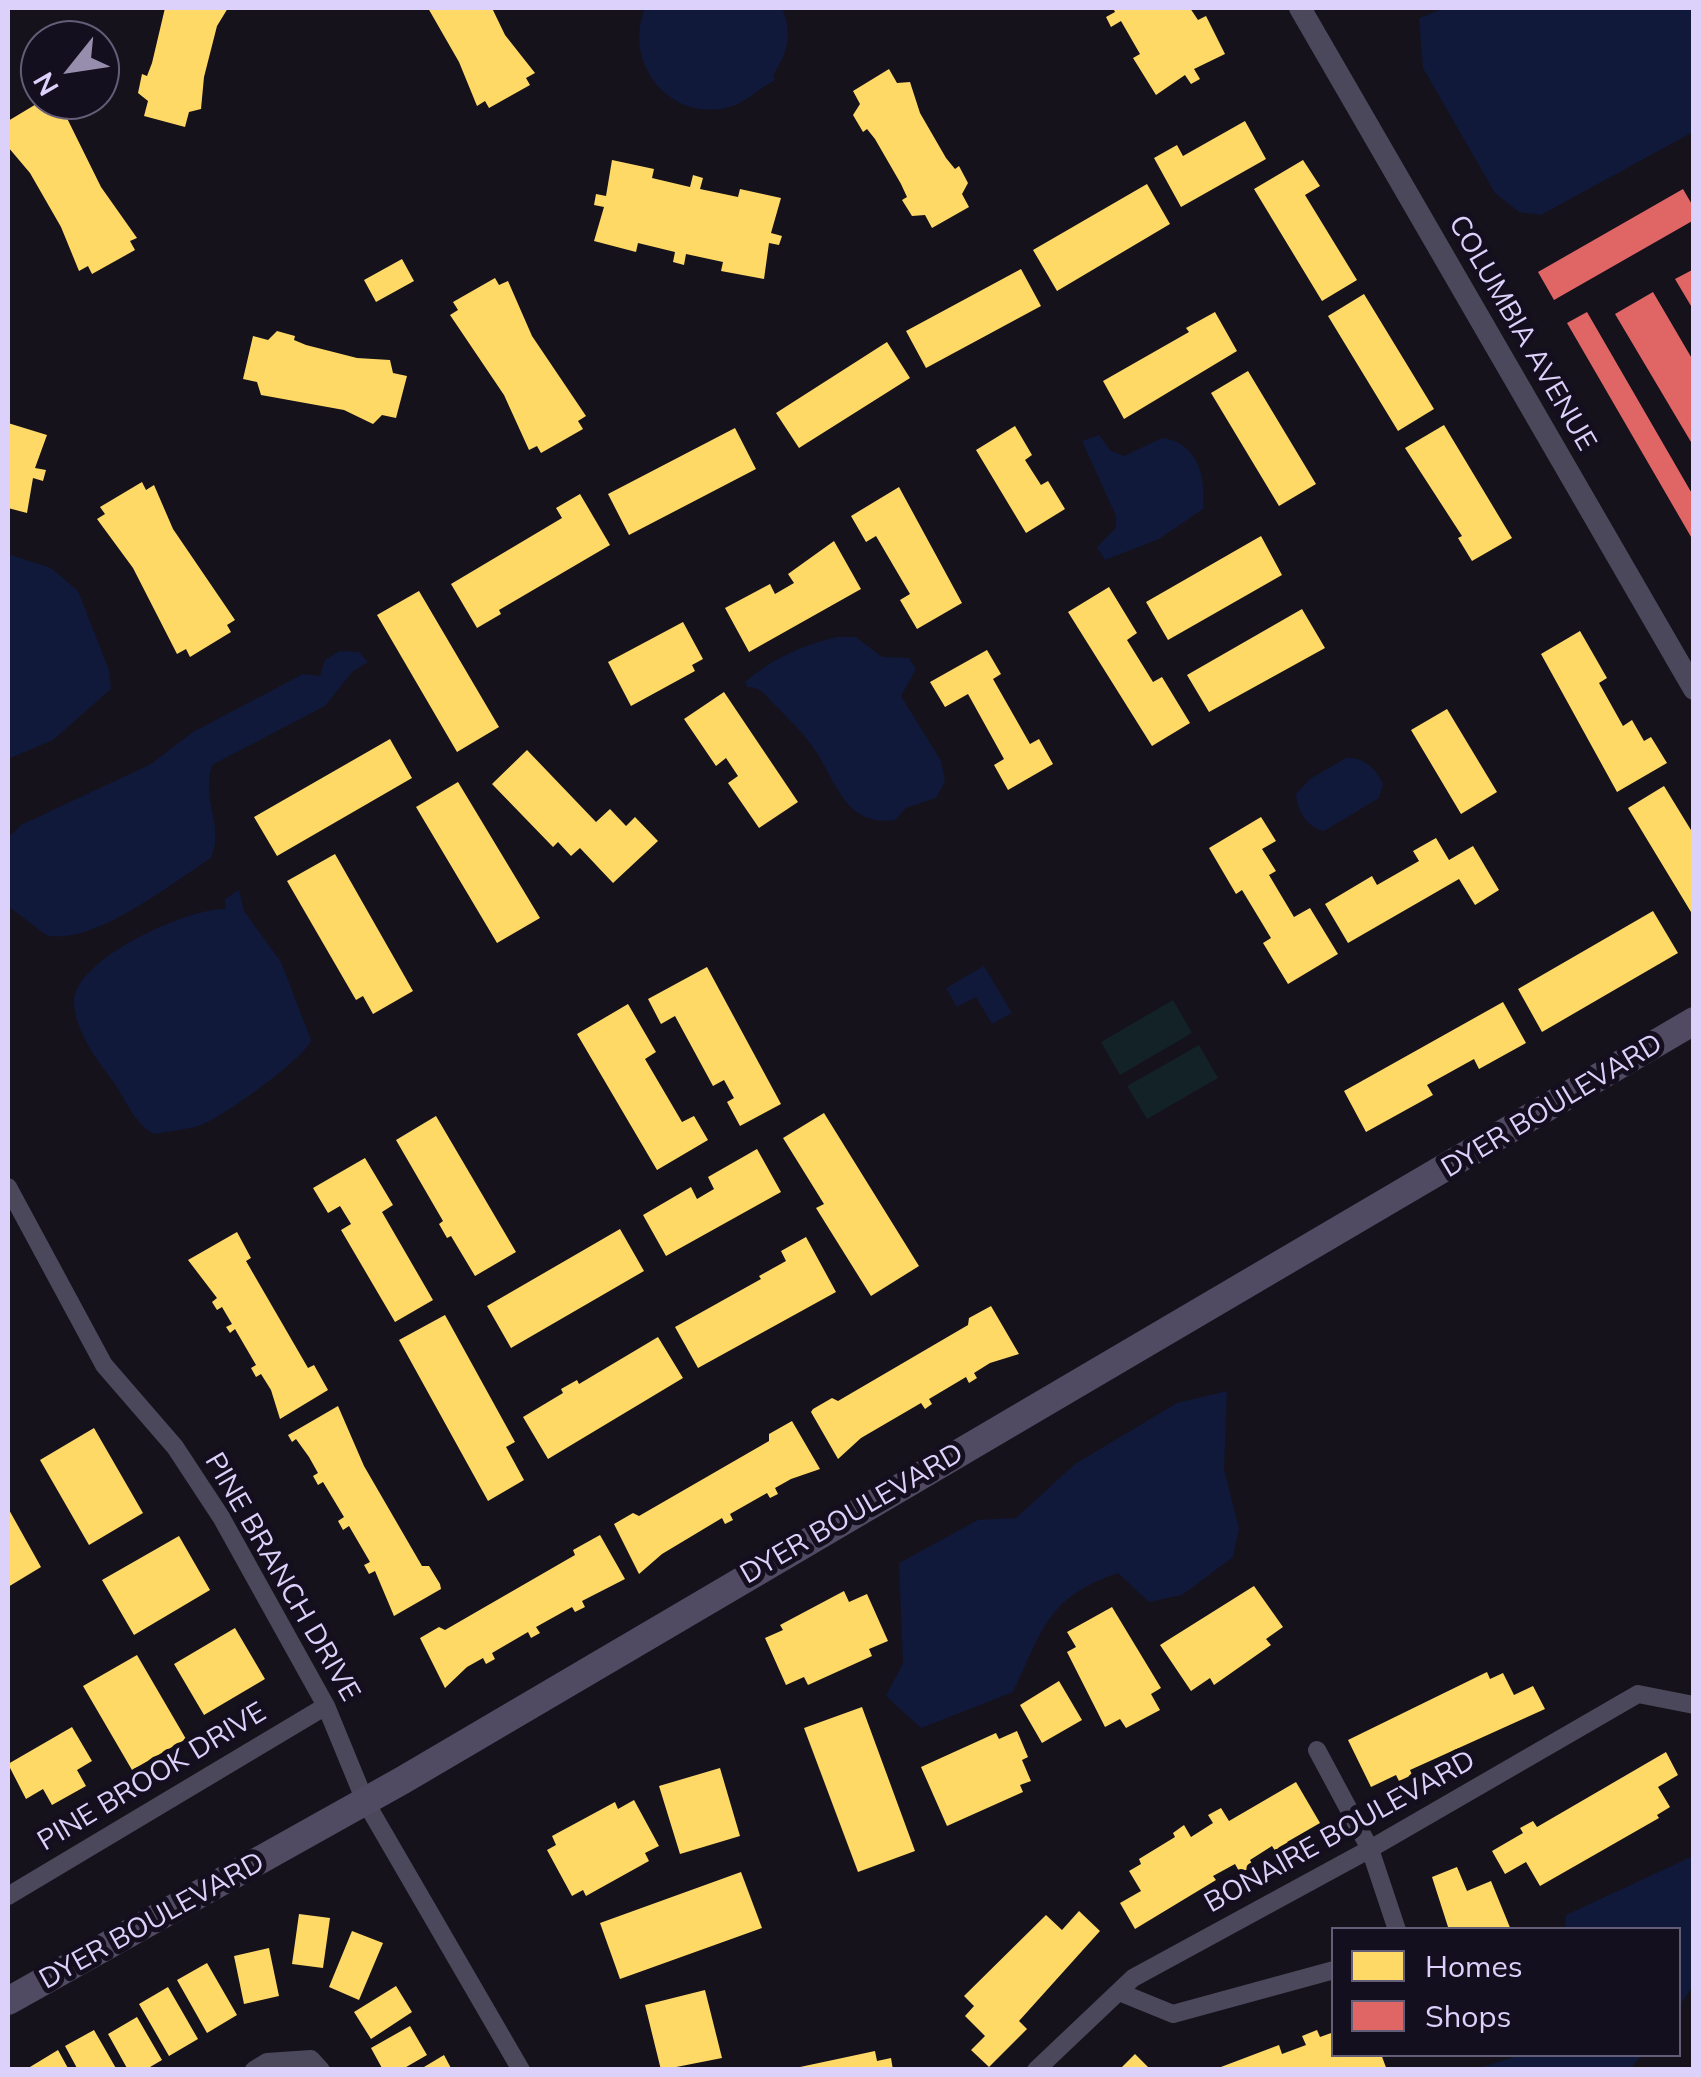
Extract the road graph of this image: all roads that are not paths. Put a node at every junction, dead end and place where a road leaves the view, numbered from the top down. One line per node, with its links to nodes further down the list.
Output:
1 (1300, 8): 2 (street, COLUMBIA AVENUE)
2 (1694, 689)
3 (1694, 1021): 8 (main road, DYER BOULEVARD)
4 (8, 1187): 6 (street, PINE BRANCH DRIVE)
5 (1694, 1705): 9 (street, BONAIRE BOULEVARD)
6 (326, 1706): 8 (street, PINE BRANCH DRIVE); 10 (street, PINE BROOK DRIVE)
7 (1317, 1750): 9 (street)
8 (365, 1801): 14 (main road, DYER BOULEVARD); 17 (street, PINE BRANCH DRIVE)
9 (1370, 1849): 11 (street); 13 (street, BONAIRE BOULEVARD)
10 (8, 1896)
11 (1397, 1927)
12 (1331, 1971): 13 (street)
13 (1118, 1992): 18 (street, BONAIRE BOULEVARD)
14 (8, 2002)
15 (254, 2070): 16 (street)
16 (321, 2070)
17 (521, 2070)
18 (1036, 2070)

